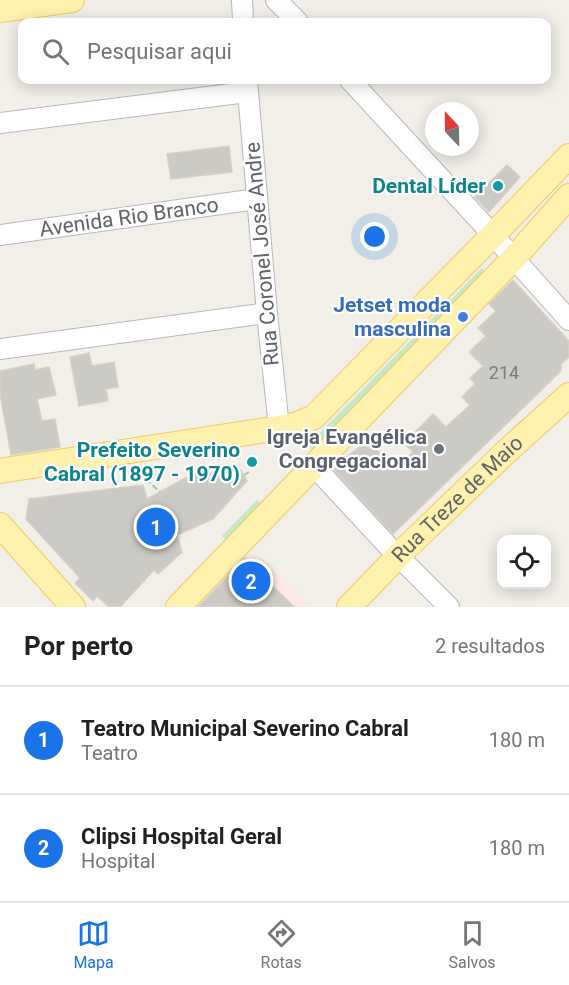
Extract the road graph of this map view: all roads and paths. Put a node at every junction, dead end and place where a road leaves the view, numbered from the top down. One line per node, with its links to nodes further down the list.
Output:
1 (72, 0): 4 (main road)
2 (242, 0): 5 (street)
3 (276, 0): 6 (street)
4 (0, 10)
5 (243, 18)
6 (294, 18)
7 (354, 84): 14 (street)
8 (247, 86): 9 (street); 12 (street, Rua Coronel José Andre)
9 (0, 123)
10 (569, 156): 14 (main road)
11 (569, 196): 15 (main road)
12 (257, 199): 13 (street, Avenida Rio Branco); 16 (street, Rua Coronel José Andre)
13 (0, 235)
14 (494, 236): 15 (street); 20 (main road)
15 (514, 258): 17 (street); 21 (main road)
16 (267, 313): 18 (street); 20 (street, Rua Coronel José Andre)
17 (569, 320)
18 (0, 349)
19 (569, 395): 30 (main road, Rua Treze de Maio)
20 (279, 428): 23 (main road)
21 (313, 465): 30 (street); 31 (main road)
22 (151, 469): 27 (path)
23 (10, 470): 26 (street)
24 (249, 472): 25 (path)
25 (244, 476)
26 (0, 483)
27 (160, 492)
28 (0, 525): 33 (main road)
29 (0, 540): 32 (street)
30 (398, 556): 35 (main road, Rua Treze de Maio); 36 (street)
31 (184, 601): 34 (main road)
32 (60, 607)
33 (73, 607)
34 (167, 607)
35 (349, 607)
36 (449, 607)

